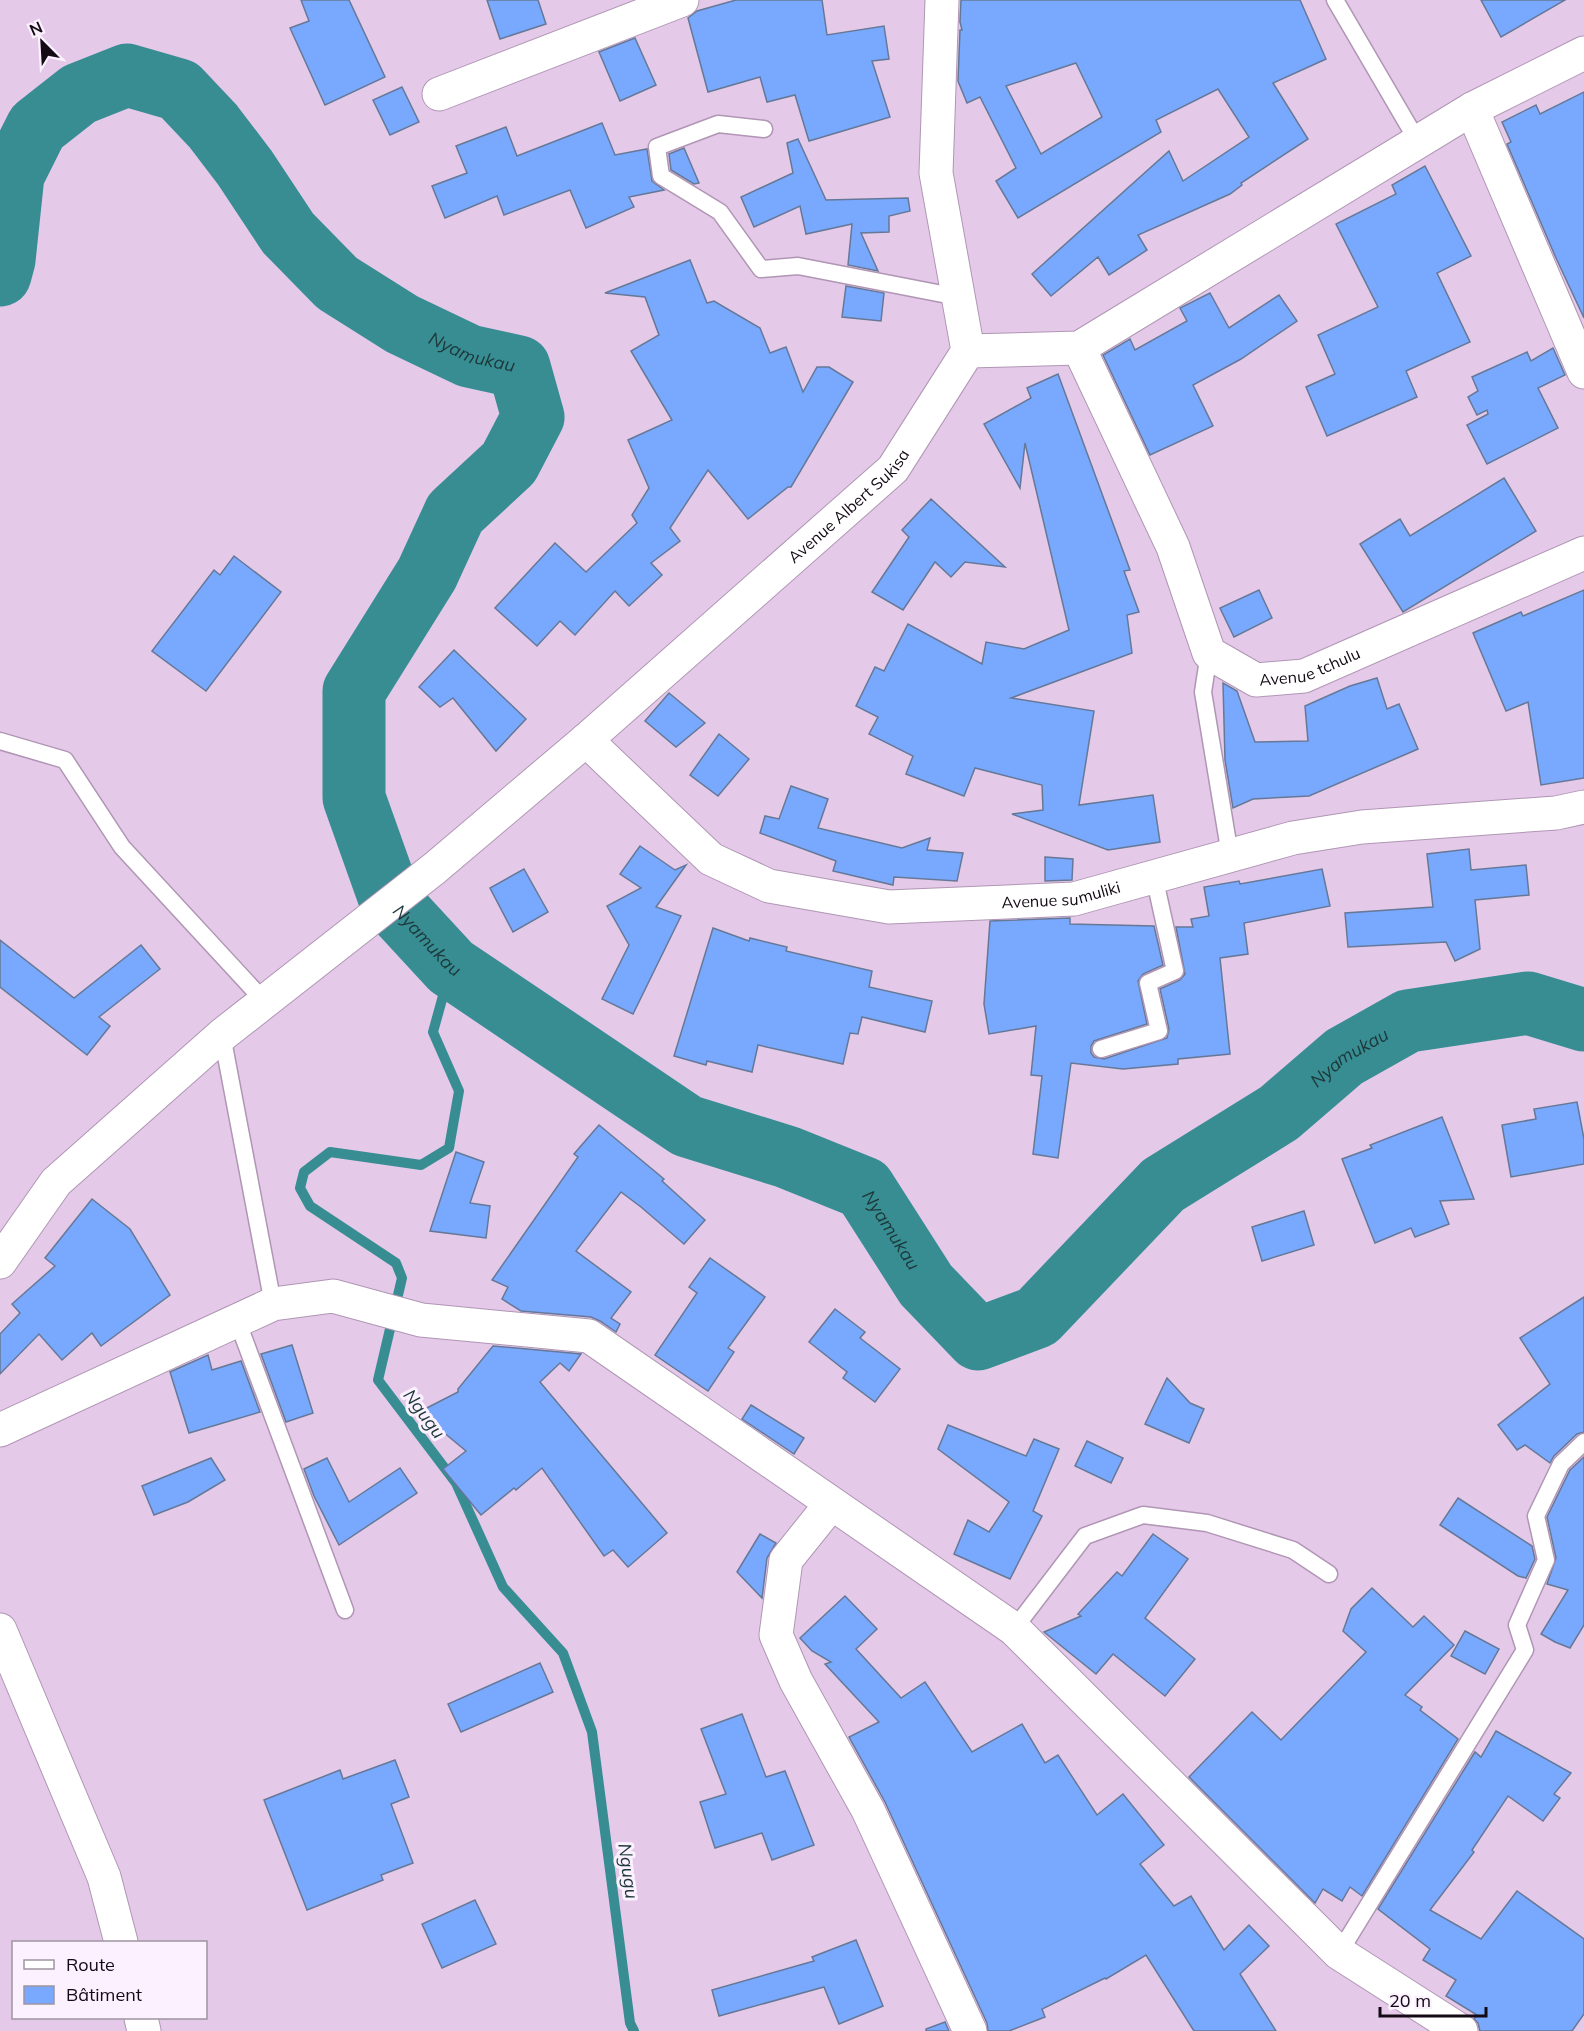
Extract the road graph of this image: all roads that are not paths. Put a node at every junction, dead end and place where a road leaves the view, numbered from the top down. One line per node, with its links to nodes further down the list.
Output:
1 (682, 0): 5 (street)
2 (942, 0): 9 (street)
3 (1335, 0): 8 (lane)
4 (1584, 53): 6 (street)
5 (439, 94)
6 (1472, 110): 8 (street); 12 (street)
7 (764, 129): 9 (lane)
8 (1418, 142): 10 (street)
9 (958, 297): 11 (street)
10 (1079, 348): 11 (street); 14 (street)
11 (968, 351): 15 (street, Avenue Albert Sukisa)
12 (1584, 372)
13 (1584, 553): 14 (street, Avenue tchulu)
14 (1209, 654): 18 (lane)
15 (586, 740): 19 (street, Avenue sumuliki); 20 (street, Avenue Albert Sukisa)
16 (0, 741): 20 (lane)
17 (1584, 807): 18 (street, Avenue sumuliki)
18 (1230, 855): 19 (street, Avenue sumuliki)
19 (1154, 876): 22 (lane)
20 (266, 1003): 21 (street, Avenue Albert Sukisa)
21 (222, 1035): 23 (street, Avenue Albert Sukisa); 24 (lane)
22 (1101, 1049)
23 (0, 1262)
24 (273, 1304): 25 (street); 28 (street)
25 (237, 1320): 26 (street); 30 (lane)
26 (0, 1430)
27 (1584, 1442): 34 (lane)
28 (831, 1504): 31 (street); 35 (street)
29 (1329, 1574): 31 (lane)
30 (345, 1610)
31 (1014, 1629): 34 (street)
32 (0, 1630): 33 (street)
33 (121, 1941)
34 (1339, 1953): 36 (street)
35 (970, 2031)
36 (1461, 2031)

